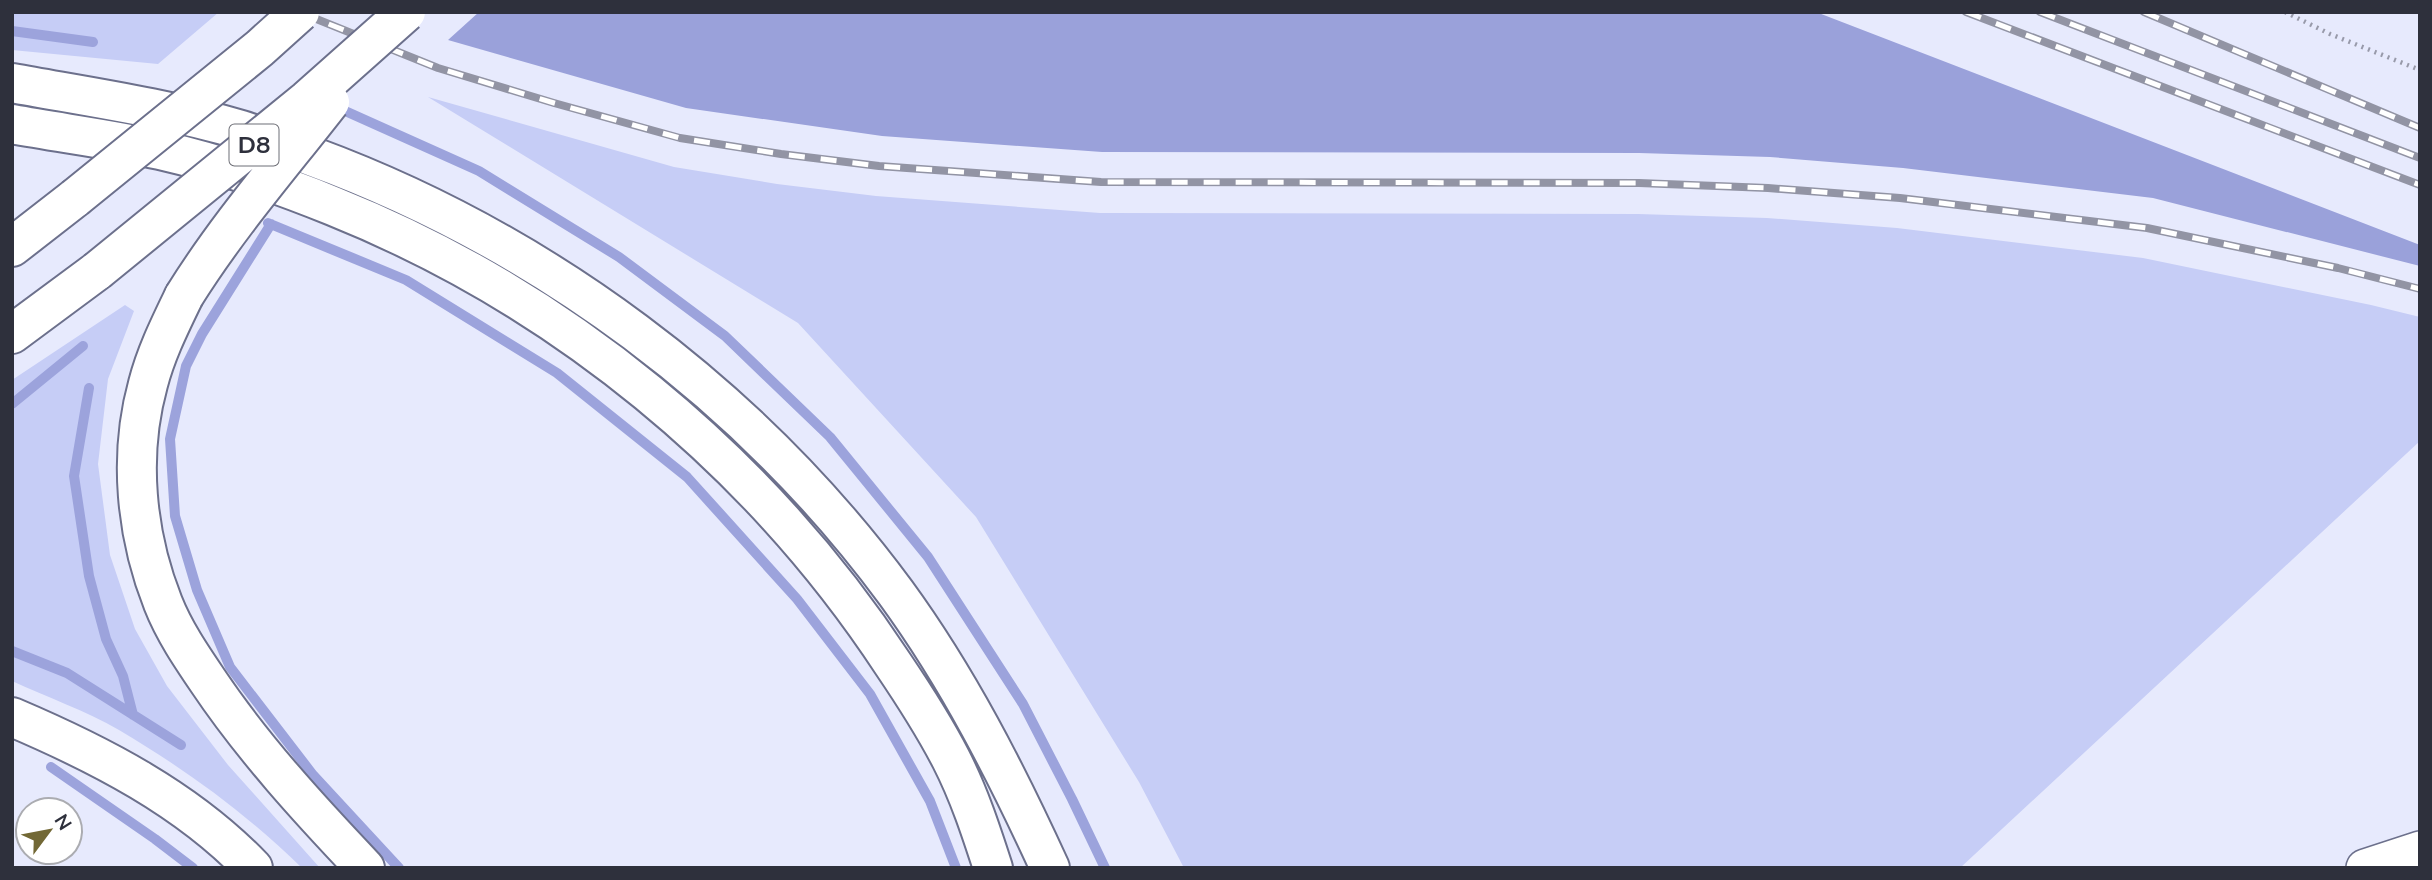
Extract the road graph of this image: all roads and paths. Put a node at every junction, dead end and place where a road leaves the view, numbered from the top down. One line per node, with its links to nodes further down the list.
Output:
1 (300, 12): 7 (main road, bridge)
2 (2285, 12): 4 (path)
3 (400, 18): 10 (main road, D8, bridge); 14 (main road, bridge)
4 (2420, 70)
5 (12, 83): 16 (main road)
6 (12, 124): 15 (main road)
7 (75, 198): 8 (main road); 9 (main road)
8 (12, 229)
9 (13, 246)
10 (12, 334)
11 (12, 718): 13 (main road)
12 (2420, 850): 17 (street)
13 (253, 868)
14 (365, 868)
15 (993, 868)
16 (1050, 868)
17 (2365, 868)

